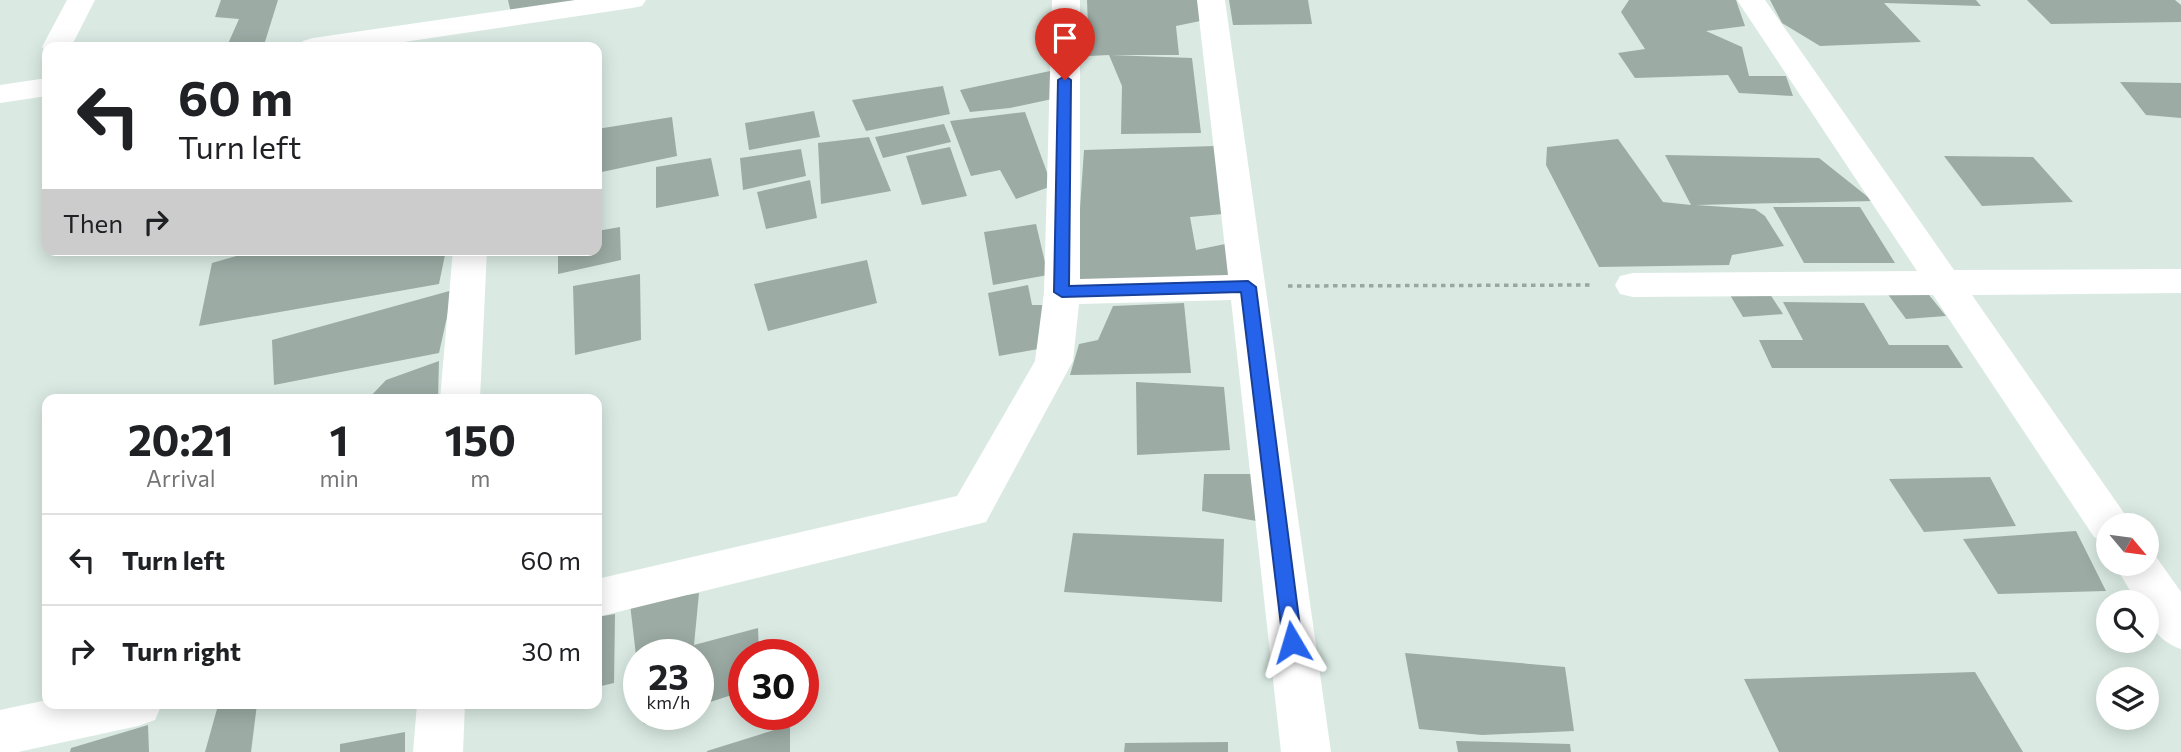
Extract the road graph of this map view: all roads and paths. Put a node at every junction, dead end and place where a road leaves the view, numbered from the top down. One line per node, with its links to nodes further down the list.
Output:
1 (81, 0): 7 (street)
2 (632, 0): 6 (street)
3 (1066, 0): 16 (street)
4 (1211, 0): 15 (street)
5 (1751, 0): 13 (street)
6 (485, 23): 8 (street)
7 (60, 42)
8 (349, 42)
9 (42, 82): 10 (street)
10 (0, 94)
11 (470, 256): 17 (street)
12 (2181, 281): 13 (street)
13 (1944, 284): 14 (street); 18 (street)
14 (1633, 285): 15 (path)
15 (1248, 287): 16 (street); 26 (street)
16 (1062, 292): 20 (street)
17 (460, 394)
18 (2101, 513)
19 (2144, 576): 21 (street)
20 (602, 597)
21 (2181, 629)
22 (114, 709): 24 (street)
23 (440, 709): 25 (street)
24 (0, 733)
25 (438, 752)
26 (1306, 752)

